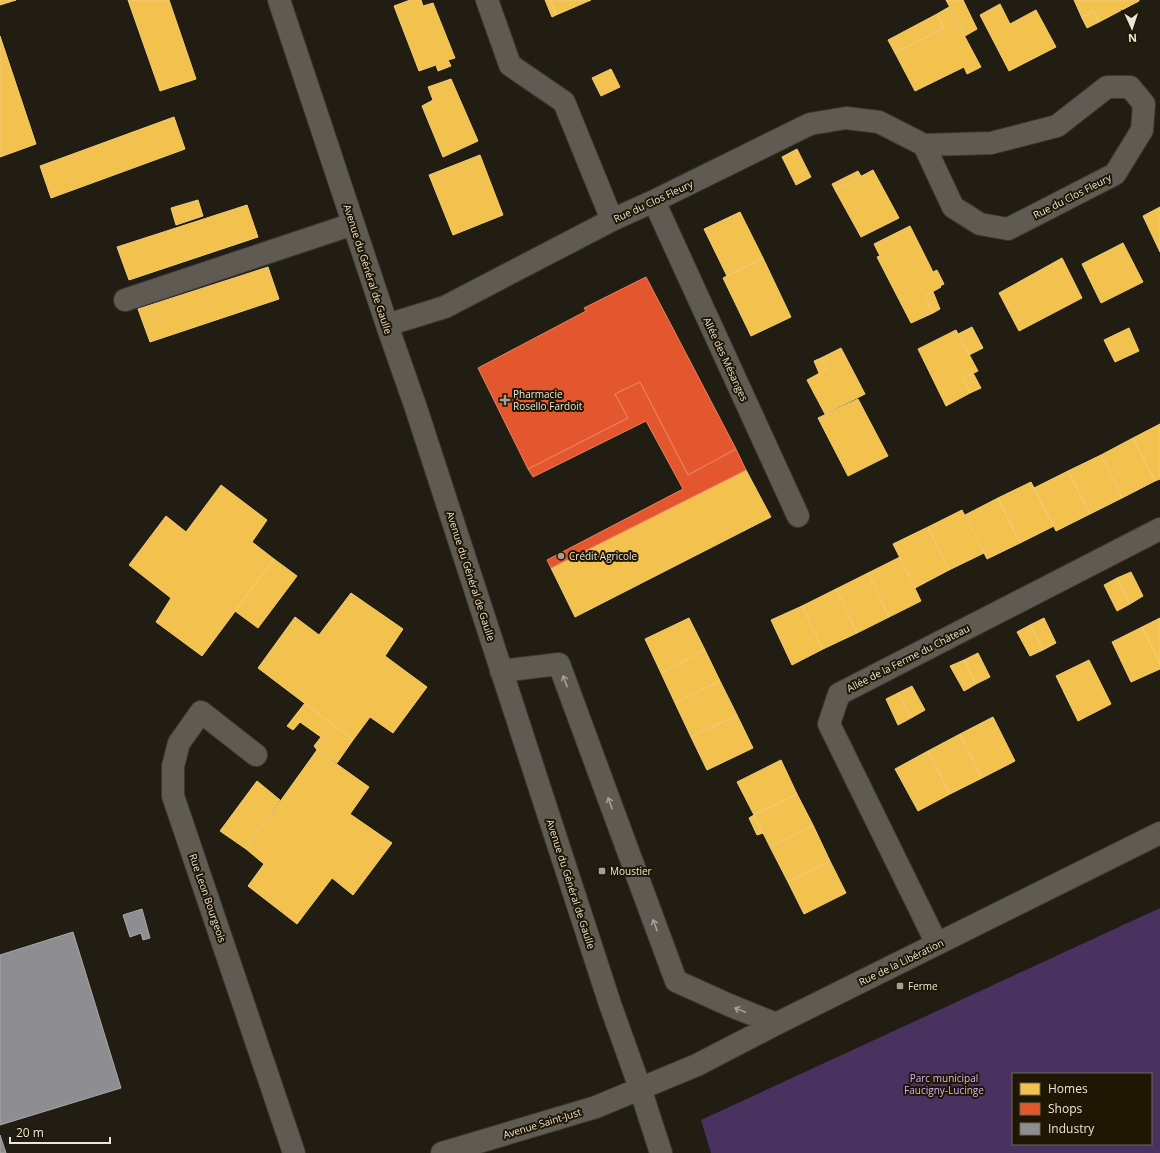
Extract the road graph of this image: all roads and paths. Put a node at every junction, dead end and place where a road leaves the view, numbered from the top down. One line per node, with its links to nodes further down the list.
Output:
1 (279, 0): 6 (street, Avenue du Général de Gaulle)
2 (487, 0): 5 (street)
3 (924, 145): 3 (street, Rue du Clos Fleury); 4 (street, Rue du Clos Fleury)
4 (654, 201): 5 (street, Rue du Clos Fleury); 9 (street, Allée des Mésanges)
5 (612, 220): 8 (street, Rue du Clos Fleury)
6 (353, 224): 7 (street); 8 (street, Avenue du Général de Gaulle)
7 (126, 300)
8 (387, 325): 11 (street, Avenue du Général de Gaulle)
9 (798, 516)
10 (1160, 528): 14 (street, Allée de la Ferme du Château)
11 (501, 671): 15 (street, one-way to 11); 16 (street, Avenue du Général de Gaulle)
12 (256, 756): 17 (street, Rue Leon Bourgeois)
13 (1160, 833): 14 (street, Rue de la Libération)
14 (937, 944): 15 (street, Rue de la Libération)
15 (776, 1024): 16 (street, Rue de la Libération)
16 (640, 1088): 18 (street, Avenue Saint-Just); 19 (street, Avenue du Général de Gaulle)
17 (294, 1153)
18 (442, 1153)
19 (661, 1153)

